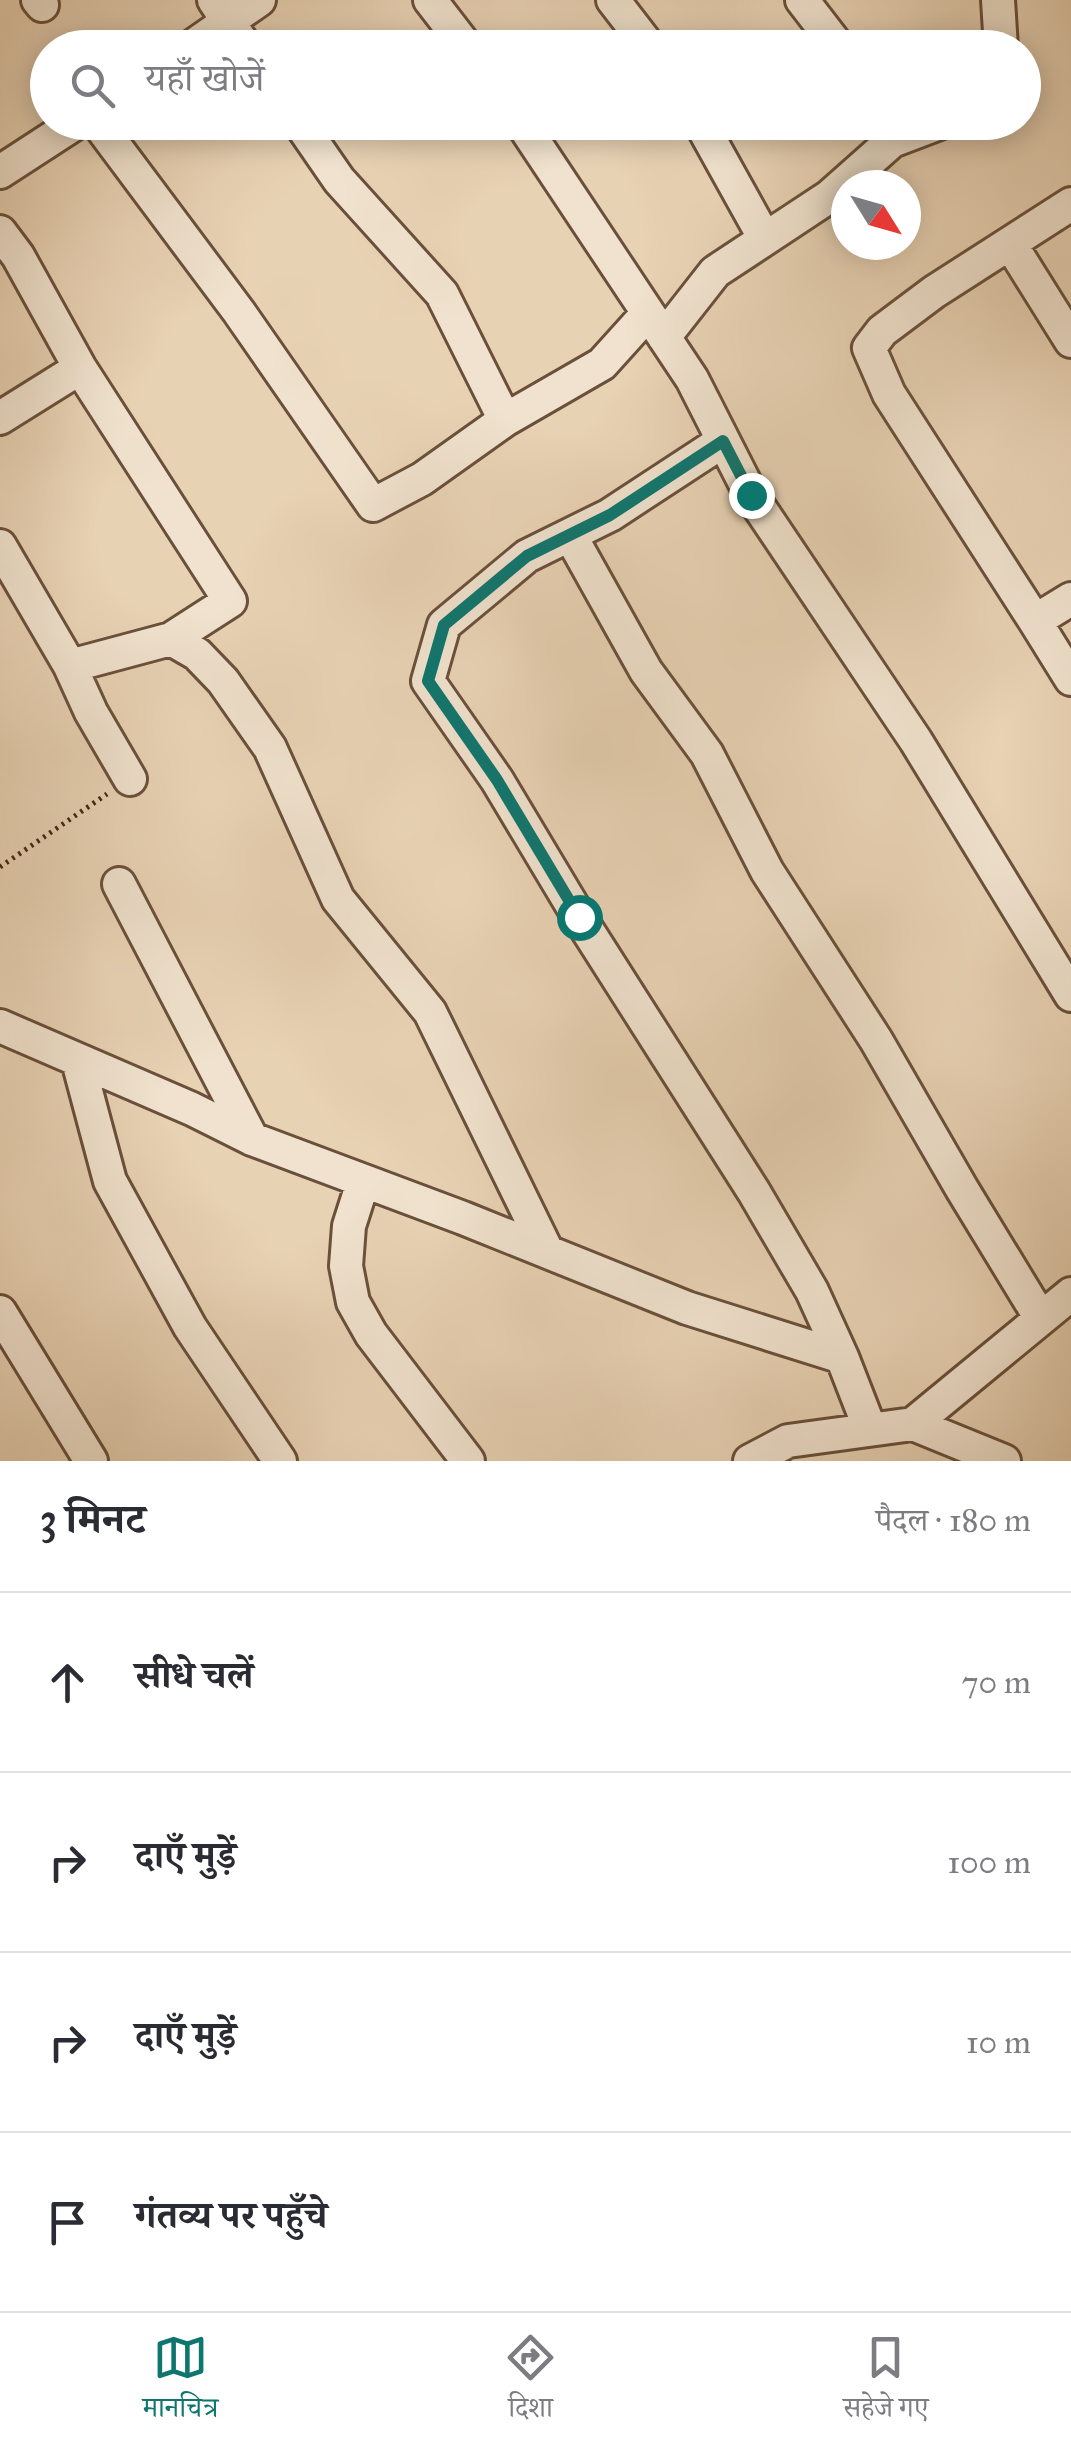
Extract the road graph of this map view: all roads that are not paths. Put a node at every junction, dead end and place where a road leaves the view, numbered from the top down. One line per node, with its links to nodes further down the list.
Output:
1 (259, 0): 6 (street)
2 (430, 0): 7 (street)
3 (613, 0): 8 (street)
4 (802, 0): 9 (street)
5 (998, 0): 10 (street)
6 (230, 23)
7 (453, 30)
8 (636, 30)
9 (825, 30)
10 (1000, 30)
11 (49, 140): 17 (street)
12 (110, 140): 26 (street)
13 (311, 140): 26 (street)
14 (533, 140): 22 (street)
15 (710, 140): 20 (street)
16 (879, 140): 20 (street)
17 (0, 172)
18 (1071, 204): 21 (street)
19 (0, 232): 24 (street)
20 (765, 239): 22 (street)
21 (1011, 244): 23 (street); 31 (street)
22 (656, 325): 26 (street); 27 (street)
23 (1071, 341)
24 (80, 368): 25 (street); 32 (street)
25 (0, 418)
26 (505, 420)
27 (723, 441): 28 (street); 37 (street)
28 (570, 534): 45 (street); 46 (street)
29 (0, 546): 33 (street)
30 (1071, 599): 31 (street)
31 (1035, 621): 34 (street)
32 (170, 639): 33 (street); 42 (street)
33 (70, 666): 35 (street)
34 (1071, 678)
35 (130, 779)
36 (119, 884): 40 (street)
37 (1071, 995)
38 (0, 1026): 39 (street)
39 (78, 1061): 40 (street); 51 (street)
40 (252, 1139): 41 (street)
41 (362, 1182): 42 (street); 52 (street)
42 (547, 1251): 46 (street)
43 (1071, 1294): 45 (street)
44 (0, 1312): 50 (street)
45 (1040, 1318): 47 (street)
46 (842, 1357): 48 (street)
47 (913, 1424): 48 (street); 54 (street)
48 (870, 1429): 49 (street)
49 (796, 1451): 53 (street)
50 (91, 1461)
51 (280, 1461)
52 (468, 1461)
53 (750, 1461)
54 (1004, 1461)

